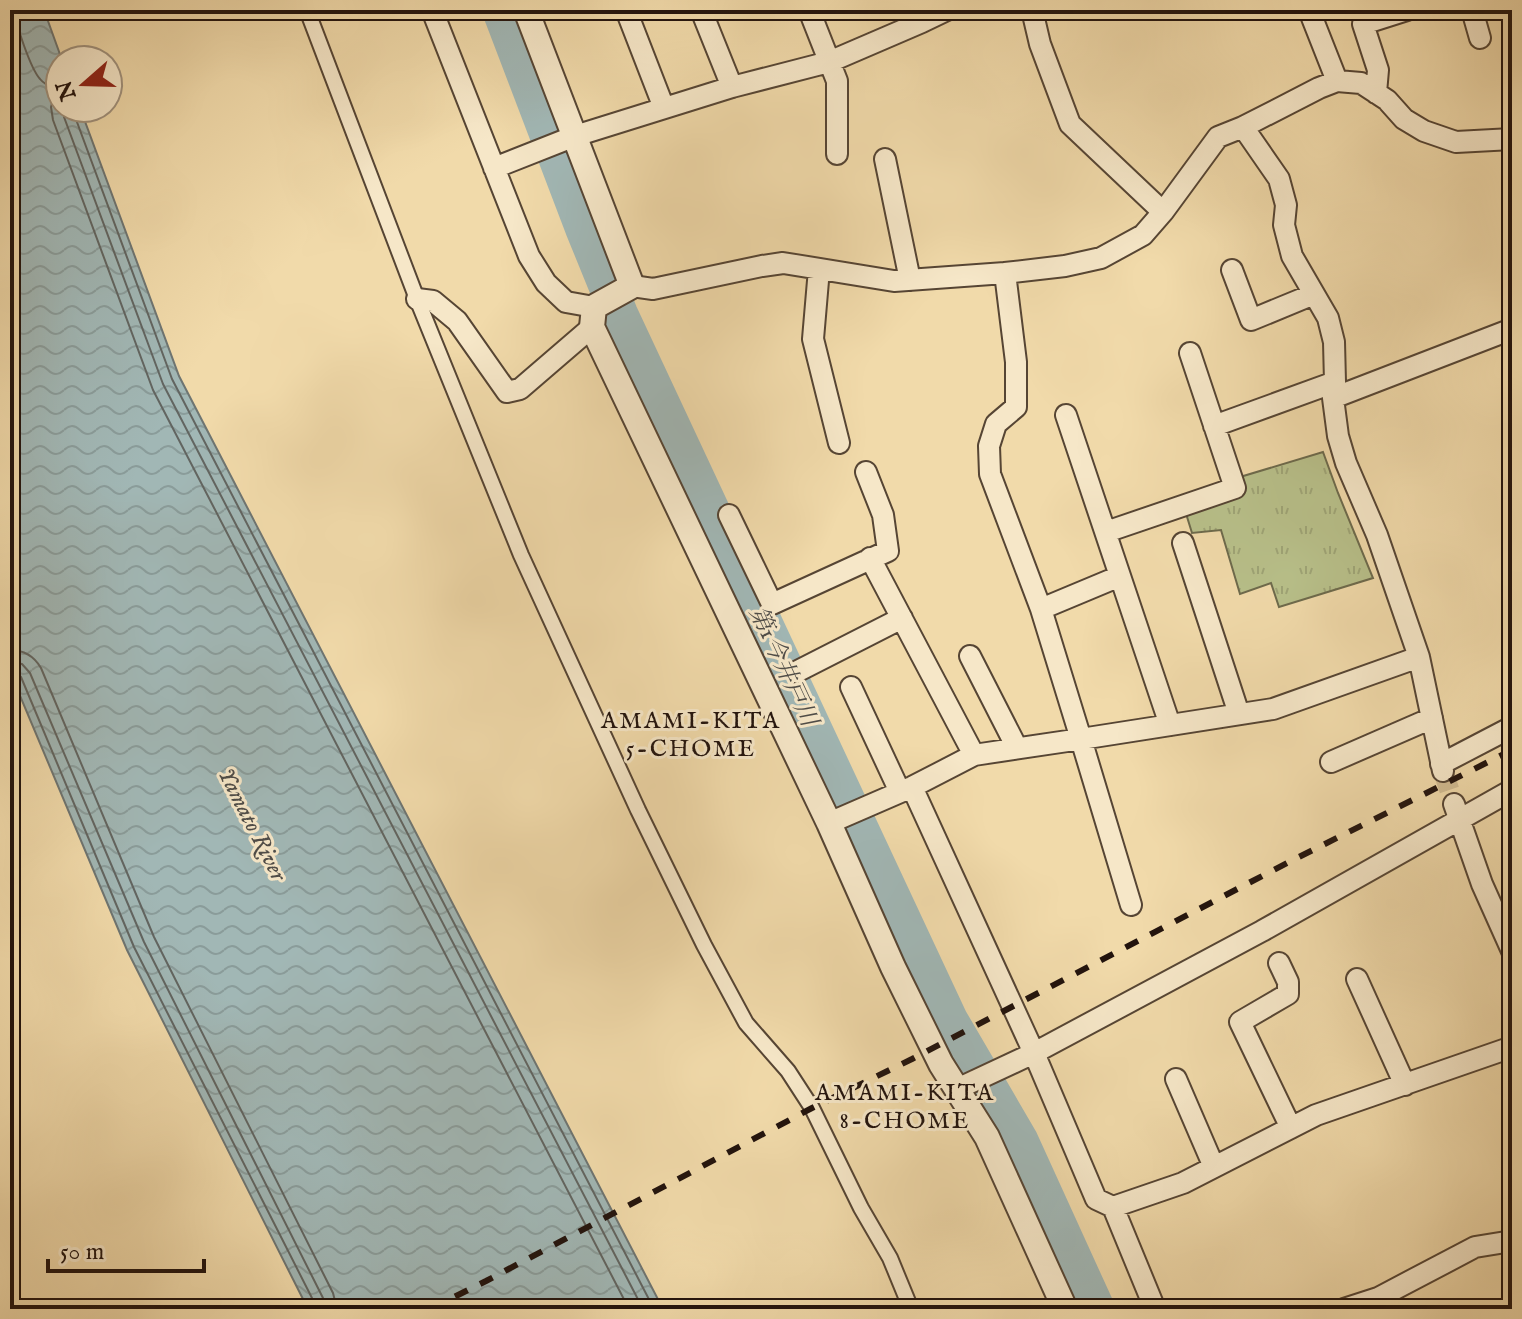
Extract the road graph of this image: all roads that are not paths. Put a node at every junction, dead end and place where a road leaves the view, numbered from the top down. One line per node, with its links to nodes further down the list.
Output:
1 (307, 10): 32 (street)
2 (432, 10): 24 (street)
3 (526, 10): 20 (street)
4 (626, 10): 18 (street)
5 (701, 10): 16 (street)
6 (809, 10): 14 (street)
7 (947, 10): 12 (street)
8 (1032, 10): 25 (street)
9 (1309, 10): 15 (street)
10 (1407, 10): 17 (street)
11 (1472, 10): 13 (street)
12 (920, 16): 14 (street)
13 (1480, 38)
14 (829, 62): 16 (street); 22 (street)
15 (1337, 81): 17 (street); 19 (street)
16 (732, 87): 18 (street)
17 (1376, 93): 21 (street)
18 (664, 108): 20 (street)
19 (1243, 127): 25 (street); 31 (street)
20 (574, 136): 24 (street); 30 (street)
21 (1512, 139)
22 (837, 154)
23 (885, 159): 29 (street)
24 (495, 167): 33 (street)
25 (1163, 212): 28 (street)
26 (819, 269): 29 (street); 30 (street); 39 (street)
27 (1232, 270): 31 (street)
28 (1005, 273): 29 (street); 46 (street)
29 (910, 280)
30 (631, 286): 33 (street)
31 (1314, 294): 36 (street)
32 (417, 299): 33 (street); 78 (street)
33 (594, 313): 63 (street)
34 (1512, 329): 36 (street)
35 (1190, 353): 38 (street)
36 (1334, 390): 38 (street); 49 (street)
37 (1066, 415): 42 (street)
38 (1214, 426): 42 (street)
39 (839, 443)
40 (866, 472): 44 (street)
41 (729, 515): 44 (street)
42 (1106, 532): 45 (street)
43 (1183, 543): 52 (street)
44 (870, 558): 47 (street)
45 (1120, 576): 46 (street); 54 (street)
46 (1041, 609): 56 (street)
47 (902, 618): 50 (street); 58 (street)
48 (970, 656): 57 (street)
49 (1419, 657): 52 (street); 53 (street)
50 (796, 672)
51 (851, 687): 60 (street)
52 (1239, 714): 54 (street)
53 (1432, 718): 55 (street); 59 (street)
54 (1170, 725): 56 (street)
55 (1512, 727)
56 (1081, 739): 57 (street); 64 (street)
57 (1017, 748): 58 (street)
58 (974, 755): 60 (street)
59 (1331, 762)
60 (906, 789): 63 (street); 69 (street)
61 (1512, 790): 62 (street)
62 (1457, 811): 65 (street); 69 (street)
63 (835, 820): 72 (street)
64 (1131, 905)
65 (1512, 951)
66 (1279, 963): 73 (street)
67 (1357, 979): 71 (street)
68 (1512, 1047): 71 (street)
69 (1034, 1053): 72 (street); 75 (street)
70 (1176, 1079): 74 (street)
71 (1405, 1085): 73 (street)
72 (964, 1086): 79 (street)
73 (1291, 1128): 74 (street)
74 (1214, 1167): 75 (street)
75 (1113, 1207): 80 (street)
76 (1512, 1241): 77 (street)
77 (1354, 1307)
78 (911, 1309)
79 (1065, 1309)
80 (1155, 1309)

